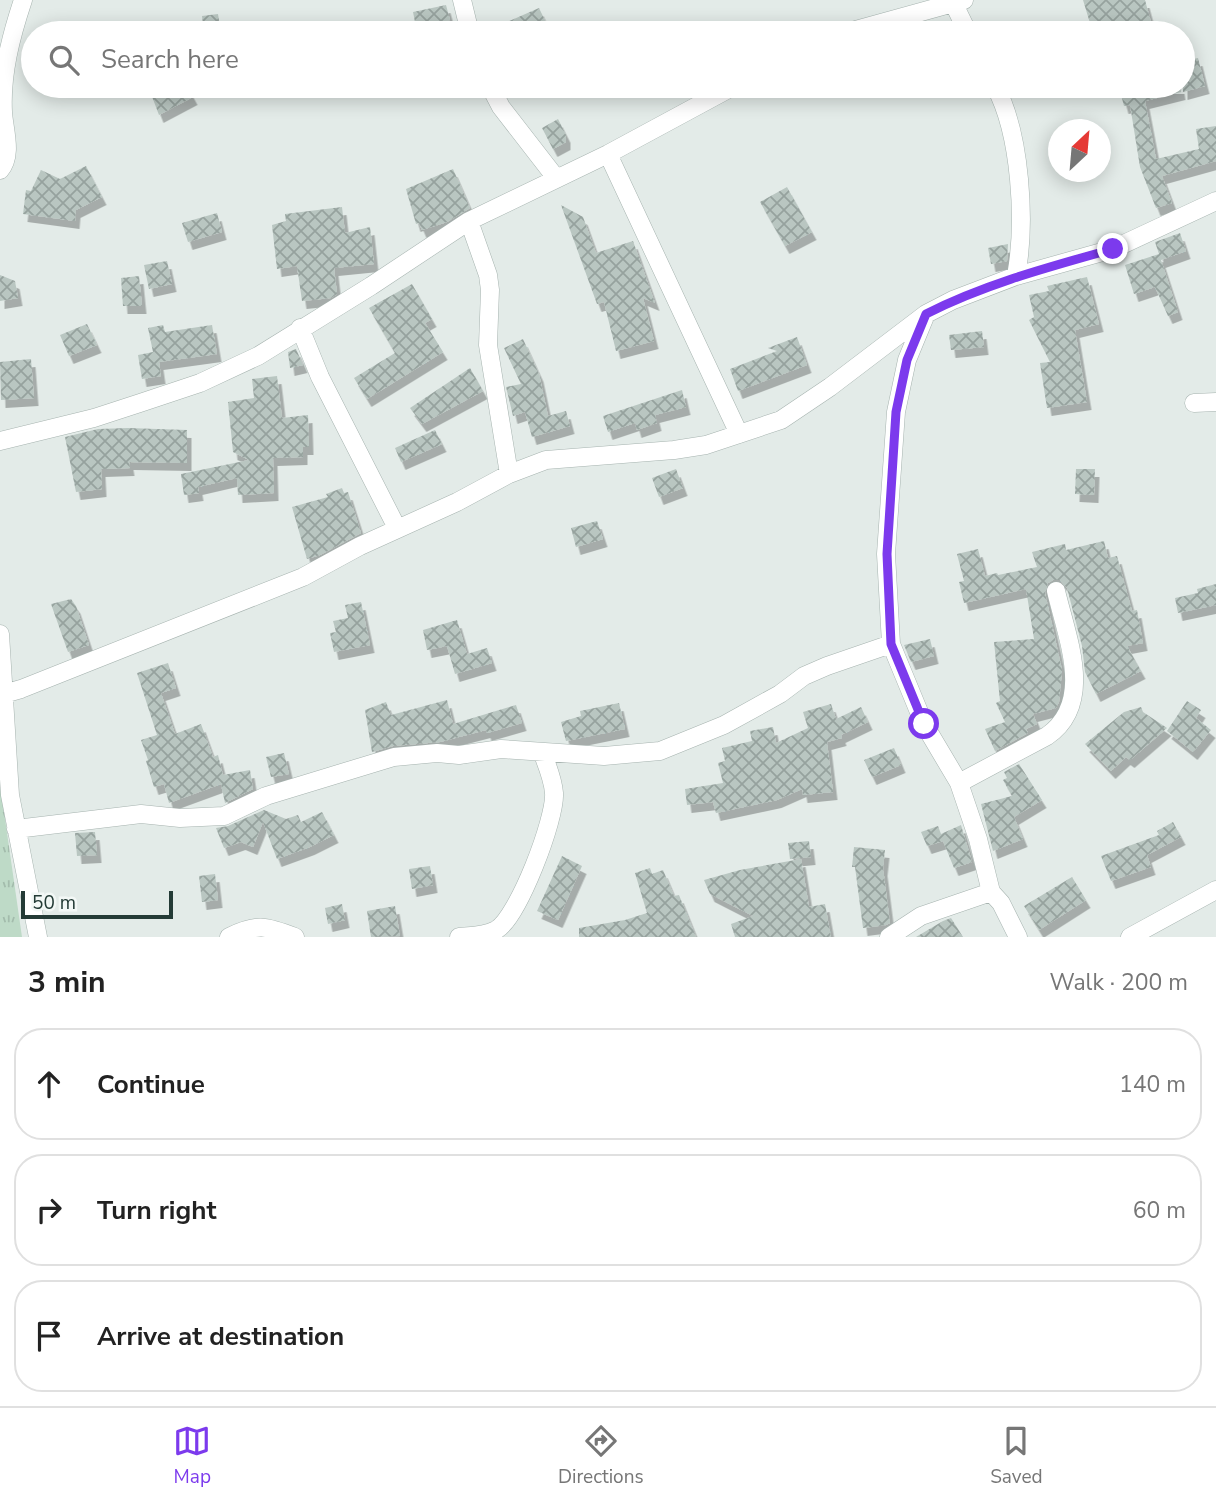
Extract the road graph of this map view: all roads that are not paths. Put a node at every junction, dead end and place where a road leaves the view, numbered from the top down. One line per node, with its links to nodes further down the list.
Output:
1 (23, 0): 11 (street)
2 (462, 0): 4 (street)
3 (956, 1): 5 (street); 6 (street)
4 (467, 21)
5 (887, 21)
6 (964, 21)
7 (496, 98): 12 (street)
8 (712, 98): 10 (street)
9 (1001, 98): 15 (street)
10 (608, 154): 12 (street); 20 (street)
11 (0, 170)
12 (556, 178): 14 (street)
13 (1216, 201): 15 (street)
14 (469, 221): 17 (street); 22 (street)
15 (1016, 276): 16 (street)
16 (926, 314): 20 (street); 26 (street)
17 (300, 328): 21 (street); 23 (street)
18 (1216, 402): 19 (street)
19 (1195, 403)
20 (739, 434): 22 (street)
21 (0, 441)
22 (509, 474): 23 (street)
23 (397, 528): 27 (street)
24 (1056, 592): 29 (street)
25 (0, 634): 27 (street)
26 (891, 644): 28 (street); 29 (street)
27 (2, 694): 30 (street)
28 (542, 752): 30 (street); 36 (street)
29 (959, 783): 32 (street)
30 (16, 829): 33 (street)
31 (1216, 890): 39 (street)
32 (991, 892): 37 (street); 38 (street)
33 (38, 937)
34 (229, 937): 35 (street)
35 (295, 937)
36 (459, 937)
37 (889, 937)
38 (1018, 937)
39 (1130, 937)

